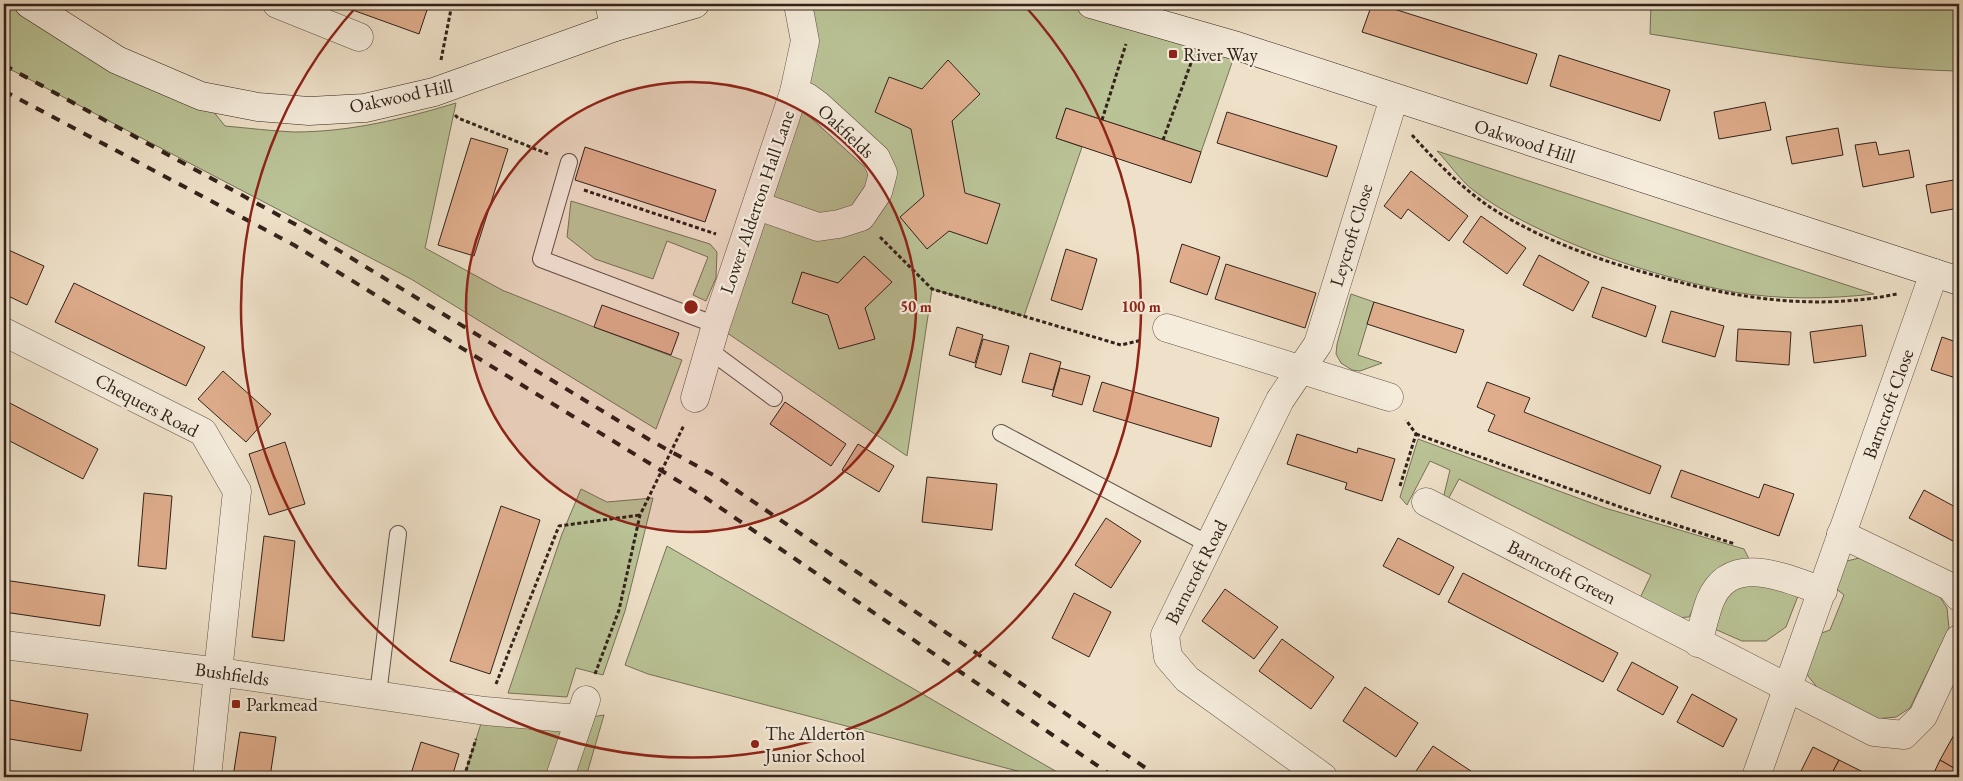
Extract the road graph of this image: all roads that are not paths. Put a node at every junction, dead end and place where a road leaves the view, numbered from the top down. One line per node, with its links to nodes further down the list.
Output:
1 (28, 4): 6 (street, Oakwood Hill)
2 (277, 4): 7 (street)
3 (695, 4): 6 (street, Oakwood Hill)
4 (798, 4): 8 (street, Lower Alderton Hall Lane)
5 (1090, 4): 9 (street, Oakwood Hill)
6 (612, 16)
7 (359, 37)
8 (794, 92): 11 (street, Lower Alderton Hall Lane); 11 (street, Oakfields)
9 (1394, 98): 12 (street, Oakwood Hill); 16 (street, Leycroft Close)
10 (569, 162): 15 (lane)
11 (758, 206): 15 (street, Lower Alderton Hall Lane)
12 (1947, 277): 23 (street, Barncroft Close)
13 (1167, 328): 16 (street)
14 (4, 332): 30 (street, Chequers Road)
15 (712, 337): 18 (street, Lower Alderton Hall Lane); 19 (lane)
16 (1301, 369): 17 (street); 24 (street, Barncroft Road)
17 (1389, 397)
18 (695, 398)
19 (774, 398)
20 (1001, 433): 24 (lane)
21 (1426, 502): 28 (street, Barncroft Green)
22 (398, 534): 32 (lane)
23 (1841, 534): 25 (street, Barncroft Close); 26 (street)
24 (1210, 545): 35 (street, Barncroft Road)
25 (1823, 591): 28 (street); 31 (street, Barncroft Close)
26 (1959, 597)
27 (1959, 639): 31 (street)
28 (1698, 643): 31 (street, Barncroft Green)
29 (4, 645): 30 (street, Bushfields)
30 (218, 672): 32 (street, Bushfields); 33 (street, Chequers Road)
31 (1787, 687): 36 (street, Barncroft Close)
32 (378, 694): 34 (street, Bushfields)
33 (207, 777)
34 (560, 777)
35 (1323, 777)
36 (1756, 777)

